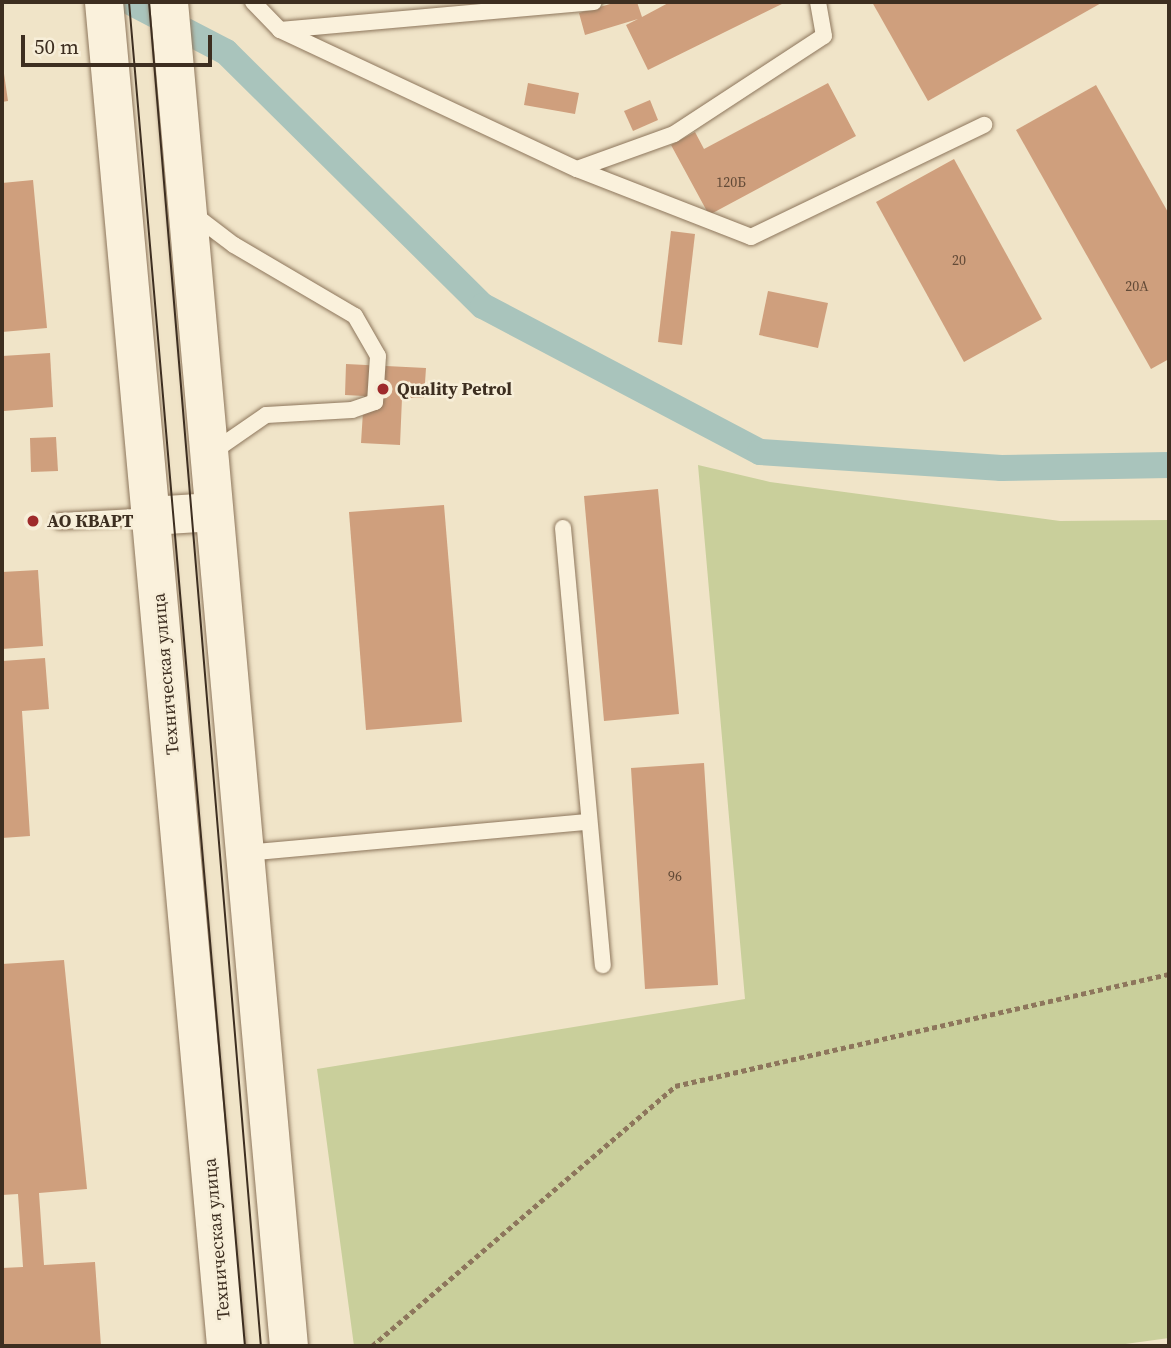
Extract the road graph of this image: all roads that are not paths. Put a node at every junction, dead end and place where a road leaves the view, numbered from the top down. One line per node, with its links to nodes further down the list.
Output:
1 (104, 2): 12 (main road, Техническая улица)
2 (169, 2): 9 (main road)
3 (253, 2): 6 (lane)
4 (594, 2): 6 (lane)
5 (818, 2): 8 (lane)
6 (280, 30): 8 (lane)
7 (984, 125): 8 (lane)
8 (577, 169)
9 (187, 209): 10 (main road); 10 (lane)
10 (209, 454): 11 (main road)
11 (214, 512): 12 (main road); 16 (main road)
12 (151, 516): 13 (lane); 18 (main road, Техническая улица)
13 (60, 521)
14 (563, 528): 15 (lane)
15 (588, 822): 16 (lane); 17 (lane)
16 (245, 853): 19 (main road)
17 (603, 965)
18 (226, 1346)
19 (289, 1346)

